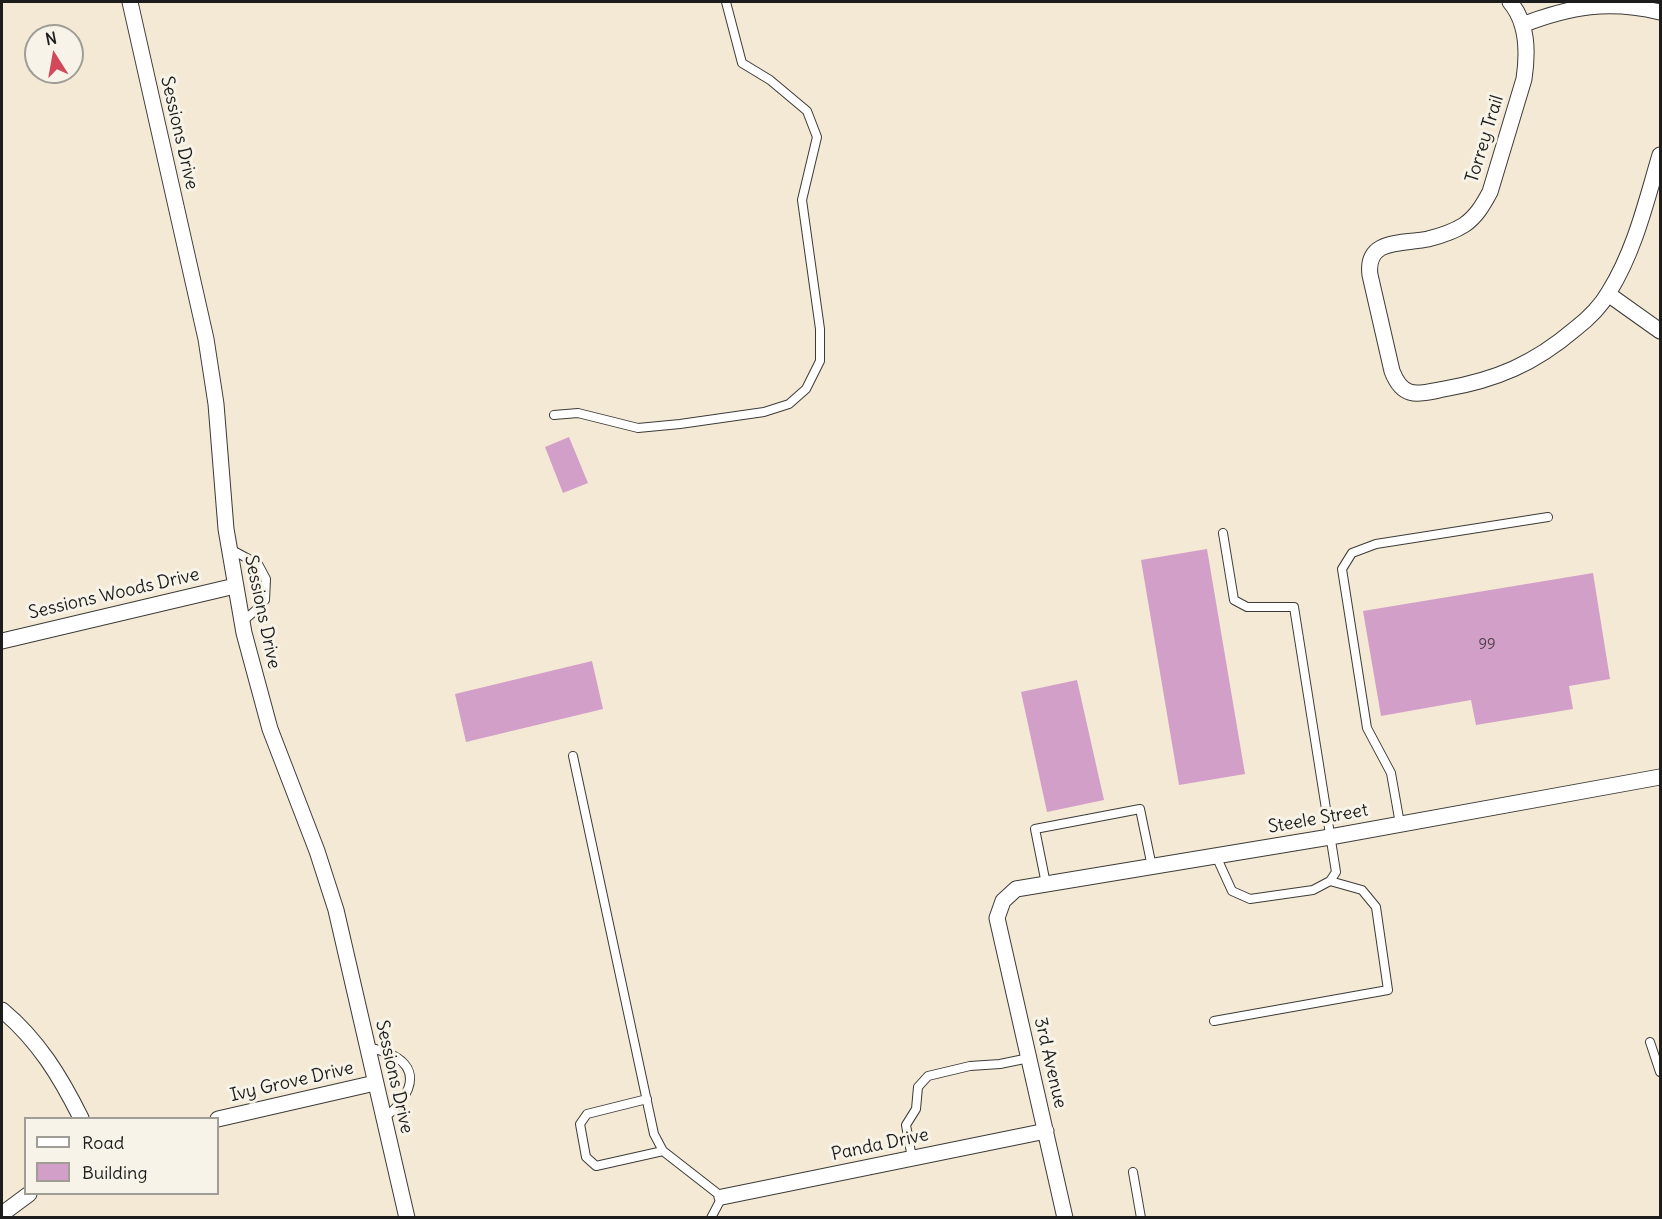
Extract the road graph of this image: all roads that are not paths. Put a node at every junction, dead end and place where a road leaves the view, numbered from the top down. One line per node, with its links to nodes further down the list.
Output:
1 (130, 2): 12 (street, Sessions Drive)
2 (726, 2): 9 (lane)
3 (1510, 2): 5 (street, Torrey Trail)
4 (1660, 12): 5 (street)
5 (1522, 25): 7 (street, Torrey Trail)
6 (1660, 155): 7 (street)
7 (1608, 294): 8 (street)
8 (1660, 331)
9 (554, 415)
10 (1548, 517): 18 (lane)
11 (1222, 533): 19 (lane)
12 (229, 549): 13 (street, Sessions Drive); 14 (lane)
13 (235, 586): 14 (street, Sessions Drive); 15 (street, Sessions Woods Drive)
14 (242, 622): 28 (street, Sessions Drive)
15 (2, 641)
16 (573, 756): 32 (lane)
17 (1660, 777): 18 (street, Steele Street)
18 (1400, 824): 19 (street, Steele Street)
19 (1330, 837): 20 (street, Steele Street); 22 (lane)
20 (1216, 856): 21 (street, Steele Street); 22 (lane)
21 (1152, 867): 23 (street, Steele Street); 23 (lane)
22 (1330, 881): 26 (lane)
23 (1046, 884): 24 (street, Steele Street)
24 (997, 918): 29 (street, 3rd Avenue)
25 (2, 1010): 33 (street)
26 (1214, 1021)
27 (1650, 1042): 30 (lane)
28 (367, 1047): 31 (street, Sessions Drive); 35 (lane)
29 (1029, 1058): 36 (street, 3rd Avenue); 38 (lane)
30 (1660, 1072)
31 (375, 1083): 34 (street, Ivy Grove Drive); 35 (street, Sessions Drive)
32 (647, 1099): 37 (lane); 37 (lane)
33 (80, 1117)
34 (219, 1119)
35 (384, 1119): 43 (street, Sessions Drive)
36 (1046, 1131): 38 (street, Panda Drive); 45 (street, 3rd Avenue)
37 (663, 1151): 41 (lane)
38 (912, 1158): 41 (street, Panda Drive)
39 (1133, 1172): 46 (lane)
40 (28, 1195): 42 (street)
41 (722, 1197): 44 (lane)
42 (2, 1214)
43 (406, 1218)
44 (711, 1218)
45 (1065, 1218)
46 (1141, 1218)

